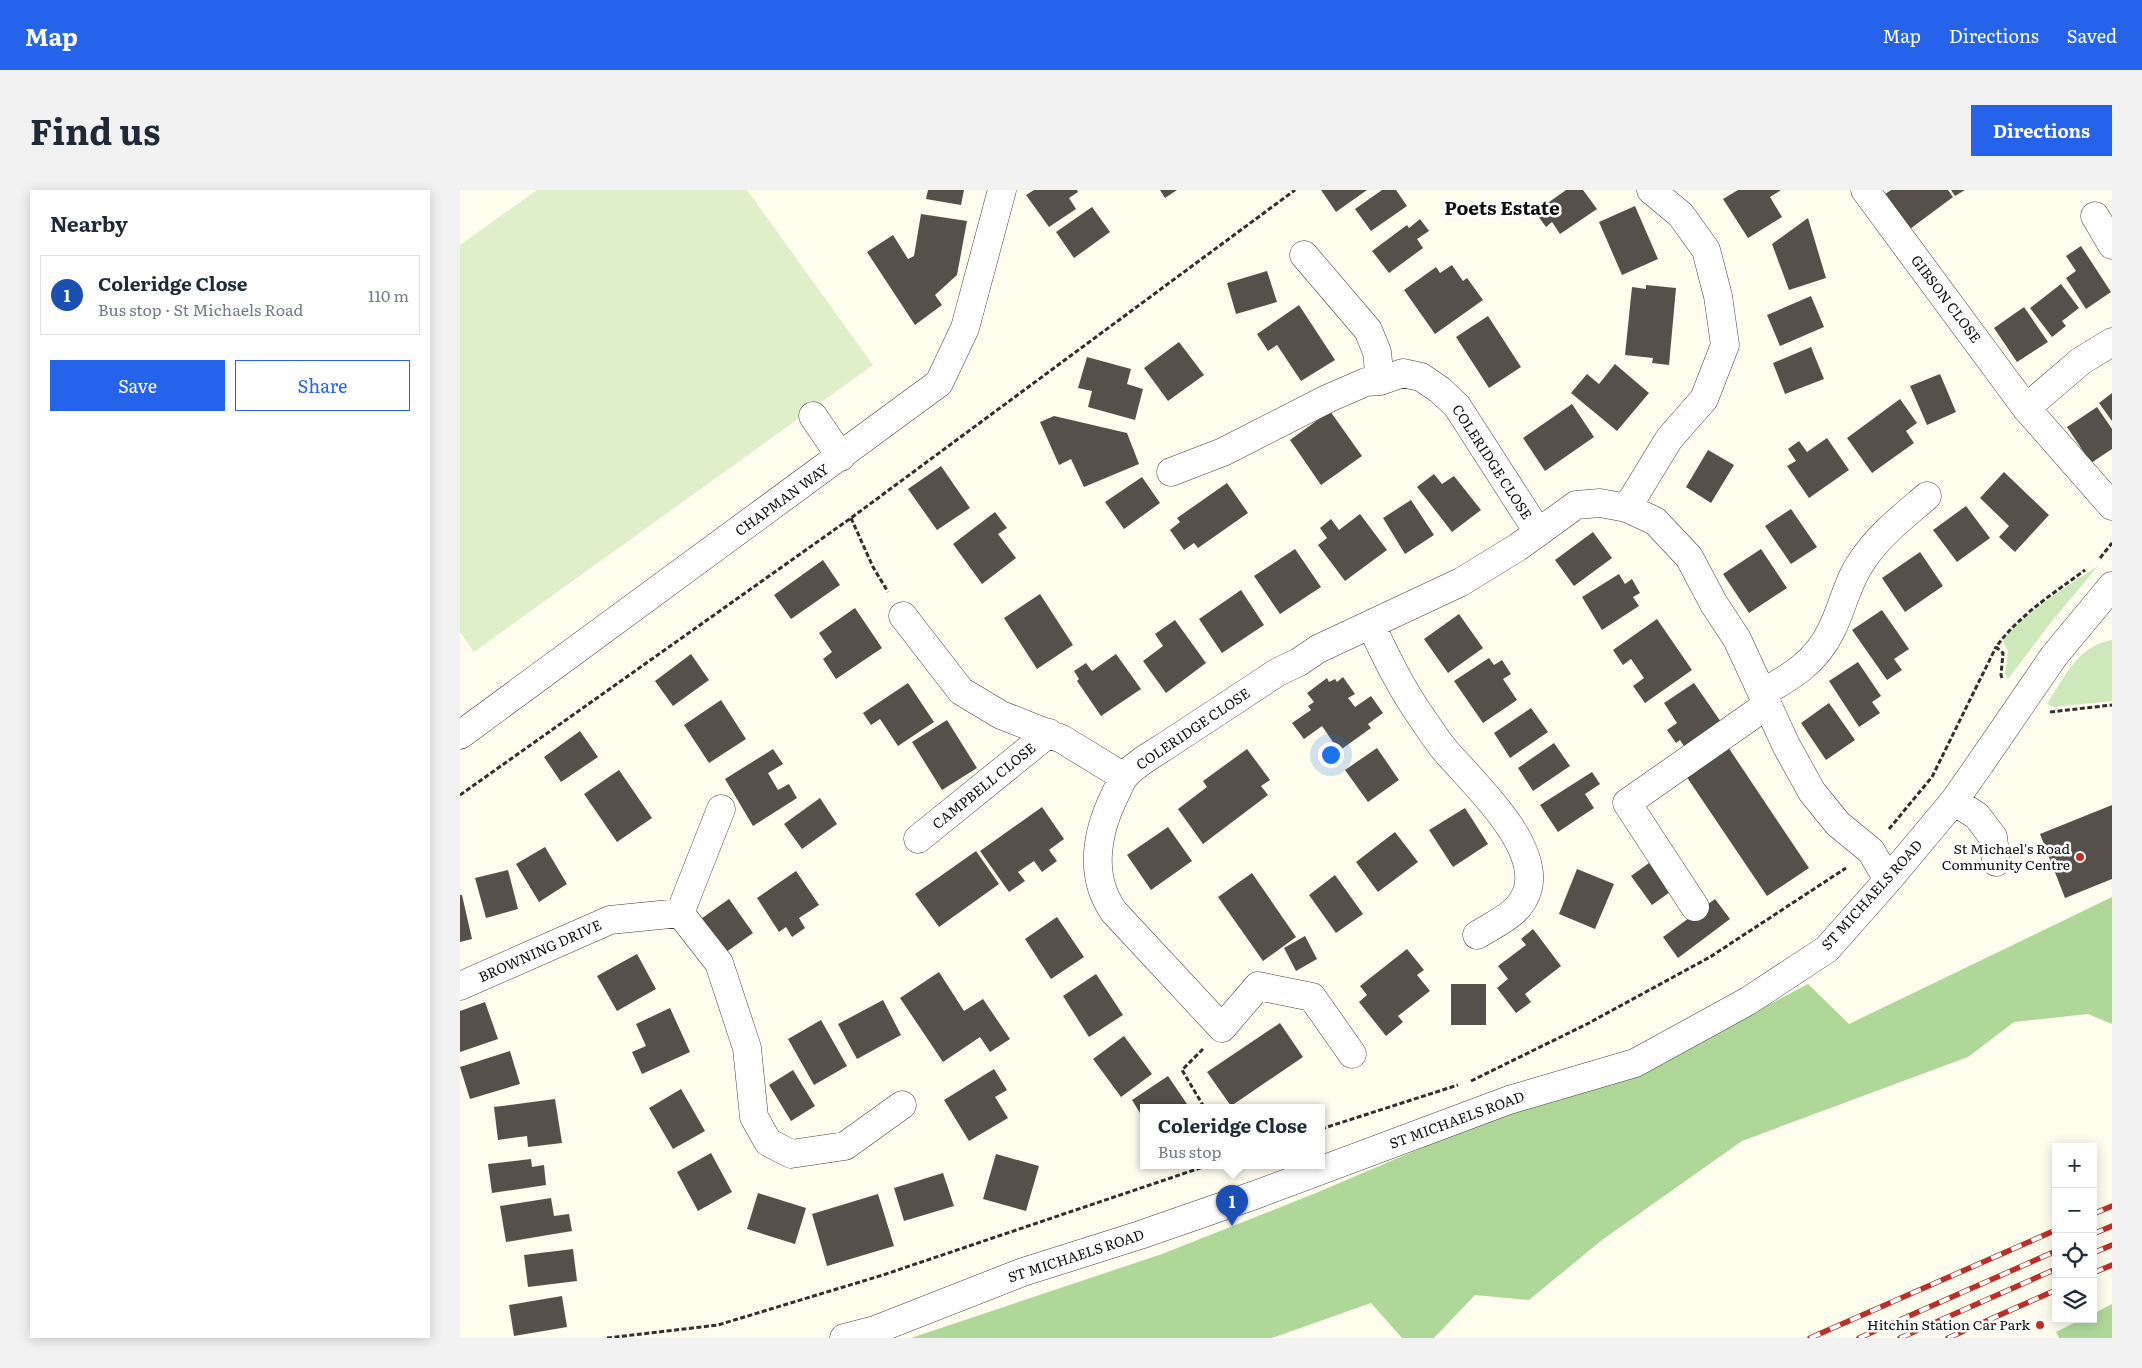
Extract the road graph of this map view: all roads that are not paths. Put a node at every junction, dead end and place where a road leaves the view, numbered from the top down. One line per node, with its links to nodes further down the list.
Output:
1 (1002, 190): 11 (street, CHAPMAN WAY)
2 (1650, 190): 15 (street)
3 (1865, 190): 9 (street, GIBSON CLOSE)
4 (2095, 216): 5 (street)
5 (2112, 245)
6 (1304, 255): 8 (street)
7 (2112, 342): 9 (street)
8 (1380, 381): 12 (street, COLERIDGE CLOSE); 16 (street, COLERIDGE CLOSE)
9 (2026, 408): 14 (street, GIBSON CLOSE)
10 (812, 416): 11 (street)
11 (841, 457): 22 (street, CHAPMAN WAY)
12 (1171, 472)
13 (1927, 496): 20 (street)
14 (2112, 506)
15 (1627, 508): 16 (street, COLERIDGE CLOSE); 20 (street, COLERIDGE CLOSE)
16 (1538, 532): 19 (street, COLERIDGE CLOSE)
17 (2109, 597): 24 (street, ST MICHAELS ROAD, bridge)
18 (903, 616): 21 (street, CAMPBELL CLOSE)
19 (1371, 625): 23 (street, COLERIDGE CLOSE); 31 (street)
20 (1765, 699): 28 (street, COLERIDGE CLOSE); 29 (street)
21 (1049, 733): 23 (street, CAMPBELL CLOSE); 26 (street, CAMPBELL CLOSE)
22 (460, 735)
23 (1124, 777): 33 (street, COLERIDGE CLOSE)
24 (1954, 800): 27 (street); 28 (street, ST MICHAELS ROAD)
25 (721, 809): 30 (street)
26 (918, 839)
27 (1996, 862)
28 (1888, 880): 36 (street, ST MICHAELS ROAD)
29 (1695, 907)
30 (680, 913): 32 (street, BROWNING DRIVE); 34 (street)
31 (1477, 934)
32 (460, 986)
33 (1352, 1054)
34 (902, 1105)
35 (1325, 1169): 37 (street, ST MICHAELS ROAD)
36 (1325, 1169)
37 (844, 1338)

